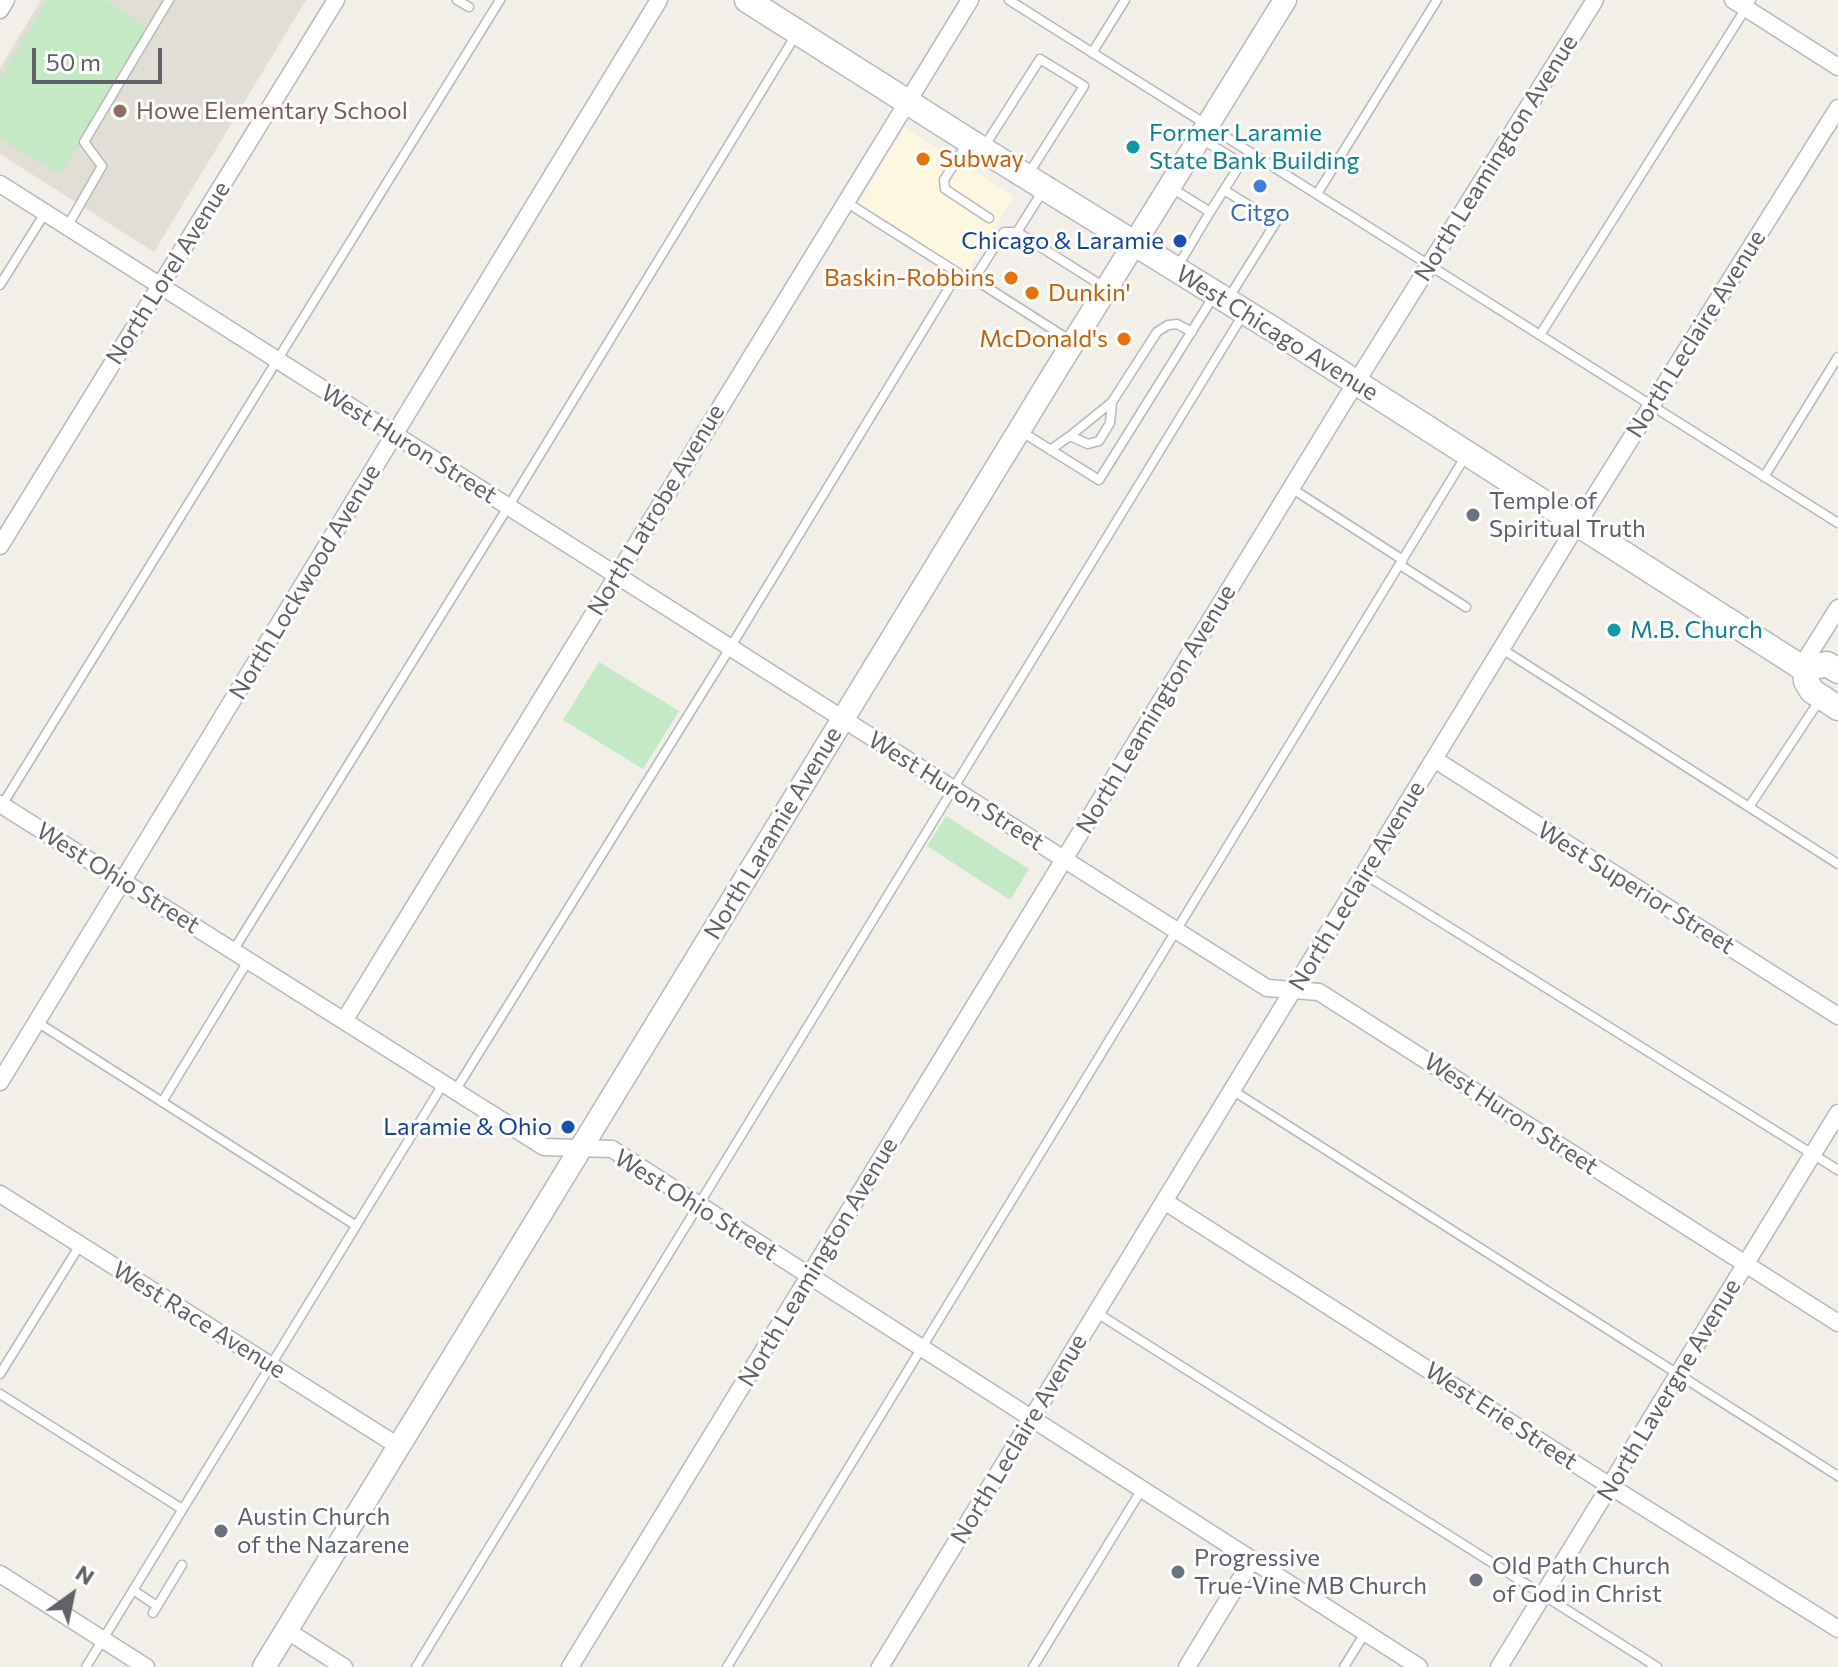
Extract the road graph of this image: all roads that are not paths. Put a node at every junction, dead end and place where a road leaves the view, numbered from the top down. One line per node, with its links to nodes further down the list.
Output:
1 (6, 0): 16 (street)
2 (169, 0): 33 (lane)
3 (457, 0): 15 (lane)
4 (500, 0): 46 (lane)
5 (659, 0): 51 (street, North Lockwood Avenue)
6 (747, 0): 17 (main road, West Chicago Avenue)
7 (970, 0): 20 (street, North Latrobe Avenue)
8 (1009, 0): 18 (lane)
9 (1125, 0): 18 (lane)
10 (1285, 0): 22 (street, North Laramie Avenue)
11 (1437, 0): 28 (lane)
12 (1595, 0): 36 (street, North Leamington Avenue)
13 (328, 3): 39 (street, North Lorel Avenue)
14 (1743, 3): 19 (street); 43 (lane)
15 (469, 7)
16 (0, 10)
17 (797, 32): 20 (main road, West Chicago Avenue); 57 (lane)
18 (1092, 53): 22 (lane)
19 (1838, 67)
20 (906, 102): 23 (main road, West Chicago Avenue); 29 (street, North Latrobe Avenue)
21 (1838, 108): 49 (street, North Leclaire Avenue)
22 (1203, 131): 26 (street, North Laramie Avenue); 27 (lane); 28 (lane)
23 (976, 145): 24 (main road, West Chicago Avenue); 24 (lane); 32 (lane)
24 (1036, 182): 34 (lane); 35 (main road, West Chicago Avenue)
25 (0, 184): 31 (street, West Huron Street)
26 (1169, 186): 30 (lane); 35 (street, North Laramie Avenue)
27 (1224, 190): 30 (lane); 41 (lane)
28 (1317, 194): 36 (lane)
29 (845, 202): 62 (street, North Latrobe Avenue); 65 (lane)
30 (1210, 212): 37 (lane)
31 (45, 213): 33 (street, West Huron Street); 38 (lane)
32 (989, 218)
33 (67, 227): 39 (street, West Huron Street)
34 (1017, 232): 40 (lane); 44 (lane)
35 (1134, 243): 37 (main road, West Chicago Avenue); 40 (street, North Laramie Avenue)
36 (1429, 265): 43 (lane); 47 (street, North Leamington Avenue)
37 (1176, 269): 41 (main road, West Chicago Avenue)
38 (0, 285)
39 (160, 286): 46 (street, West Huron Street); 60 (street, North Lorel Avenue)
40 (1106, 288): 44 (street, North Laramie Avenue)
41 (1229, 302): 42 (lane); 47 (main road, West Chicago Avenue); 72 (lane)
42 (1192, 332): 48 (lane); 53 (lane)
43 (1540, 335): 49 (lane)
44 (1073, 342): 50 (street, North Laramie Avenue)
45 (1838, 357): 55 (lane)
46 (278, 361): 51 (street, West Huron Street); 73 (lane)
47 (1356, 382): 54 (main road, West Chicago Avenue); 56 (street, North Leamington Avenue)
48 (1112, 402): 52 (lane); 52 (lane)
49 (1652, 406): 55 (lane); 58 (street, North Leclaire Avenue)
50 (1019, 430): 53 (lane); 70 (street, North Laramie Avenue)
51 (394, 435): 57 (street, West Huron Street); 78 (street, North Lockwood Avenue)
52 (1070, 436): 53 (lane)
53 (1050, 450)
54 (1468, 453): 58 (main road, West Chicago Avenue); 61 (lane)
55 (1764, 477): 59 (lane)
56 (1291, 488): 61 (lane); 75 (street, North Leamington Avenue)
57 (508, 507): 62 (street, West Huron Street); 80 (lane)
58 (1578, 523): 66 (street, North Leclaire Avenue); 67 (main road, West Chicago Avenue)
59 (1838, 523)
60 (0, 546)
61 (1402, 562): 63 (lane); 79 (lane)
62 (616, 576): 65 (street, West Huron Street); 84 (street, North Latrobe Avenue)
63 (1466, 607)
64 (1838, 608): 67 (street)
65 (730, 648): 70 (street, West Huron Street); 87 (lane)
66 (1502, 649): 71 (street, North Leclaire Avenue); 74 (lane)
67 (1803, 668): 68 (main road, West Chicago Avenue); 69 (main road, West Chicago Avenue)
68 (1838, 671)
69 (1830, 702): 74 (lane)
70 (842, 720): 72 (street, West Huron Street); 91 (street, North Laramie Avenue)
71 (1434, 759): 77 (street, North Leclaire Avenue); 83 (street, West Superior Street)
72 (953, 789): 75 (street, West Huron Street); 96 (lane)
73 (1, 805): 78 (street, West Ohio Street)
74 (1749, 807): 76 (lane)
75 (1064, 859): 79 (street, West Huron Street); 100 (street, North Leamington Avenue)
76 (1838, 864)
77 (1364, 874): 82 (street, North Leclaire Avenue); 92 (lane)
78 (122, 881): 80 (street, West Ohio Street); 85 (street, North Lockwood Avenue)
79 (1177, 931): 82 (street, West Huron Street); 103 (lane)
80 (233, 951): 81 (street, West Ohio Street)
81 (248, 961): 84 (street, West Ohio Street); 89 (lane)
82 (1294, 990): 88 (street, North Leclaire Avenue); 99 (street, West Huron Street)
83 (1838, 1016)
84 (344, 1021): 87 (street, West Ohio Street)
85 (37, 1022): 86 (street, North Lockwood Avenue); 89 (lane)
86 (0, 1082)
87 (449, 1087): 91 (street, West Ohio Street); 97 (lane)
88 (1232, 1090): 95 (street, North Leclaire Avenue); 106 (lane)
89 (162, 1102): 97 (lane)
90 (1838, 1113): 92 (street, North Lavergne Avenue)
91 (580, 1148): 96 (street, West Ohio Street); 109 (street, North Laramie Avenue)
92 (1813, 1154): 93 (lane); 99 (street, North Lavergne Avenue)
93 (1838, 1170)
94 (0, 1194): 98 (street, West Race Avenue)
95 (1164, 1201): 101 (street, North Leclaire Avenue); 111 (street, West Erie Street)
96 (699, 1205): 100 (street, West Ohio Street); 127 (lane)
97 (355, 1225): 104 (lane)
98 (80, 1245): 104 (street, West Race Avenue); 105 (lane)
99 (1745, 1265): 102 (street, West Huron Street); 106 (street, North Lavergne Avenue)
100 (809, 1276): 103 (street, West Ohio Street); 128 (street, North Leamington Avenue)
101 (1096, 1312): 108 (street, North Leclaire Avenue); 118 (lane)
102 (1838, 1323)
103 (921, 1348): 108 (street, West Ohio Street); 129 (lane)
104 (270, 1365): 109 (street, West Race Avenue); 113 (lane)
105 (0, 1374)
106 (1678, 1374): 110 (lane); 111 (street, North Lavergne Avenue)
107 (0, 1394): 113 (lane)
108 (1032, 1418): 112 (street, West Ohio Street); 130 (street, North Leclaire Avenue)
109 (398, 1446): 120 (street, North Laramie Avenue)
110 (1838, 1476)
111 (1610, 1486): 118 (street, North Lavergne Avenue); 119 (street, West Erie Street)
112 (1142, 1489): 114 (street, West Ohio Street); 131 (lane)
113 (182, 1509): 117 (lane)
114 (1252, 1560): 121 (street, West Ohio Street); 132 (street)
115 (182, 1565): 117 (lane)
116 (0, 1574): 122 (street)
117 (133, 1590): 122 (lane)
118 (1543, 1595): 135 (street, North Lavergne Avenue); 136 (lane)
119 (1838, 1629)
120 (286, 1630): 125 (street, North Laramie Avenue); 126 (street)
121 (1365, 1632): 133 (lane); 134 (street, West Ohio Street)
122 (103, 1639): 123 (lane); 124 (street)
123 (86, 1667)
124 (146, 1667)
125 (264, 1667)
126 (344, 1667)
127 (416, 1667)
128 (570, 1667)
129 (727, 1667)
130 (880, 1667)
131 (1033, 1667)
132 (1187, 1667)
133 (1344, 1667)
134 (1419, 1667)
135 (1499, 1667)
136 (1657, 1667)

